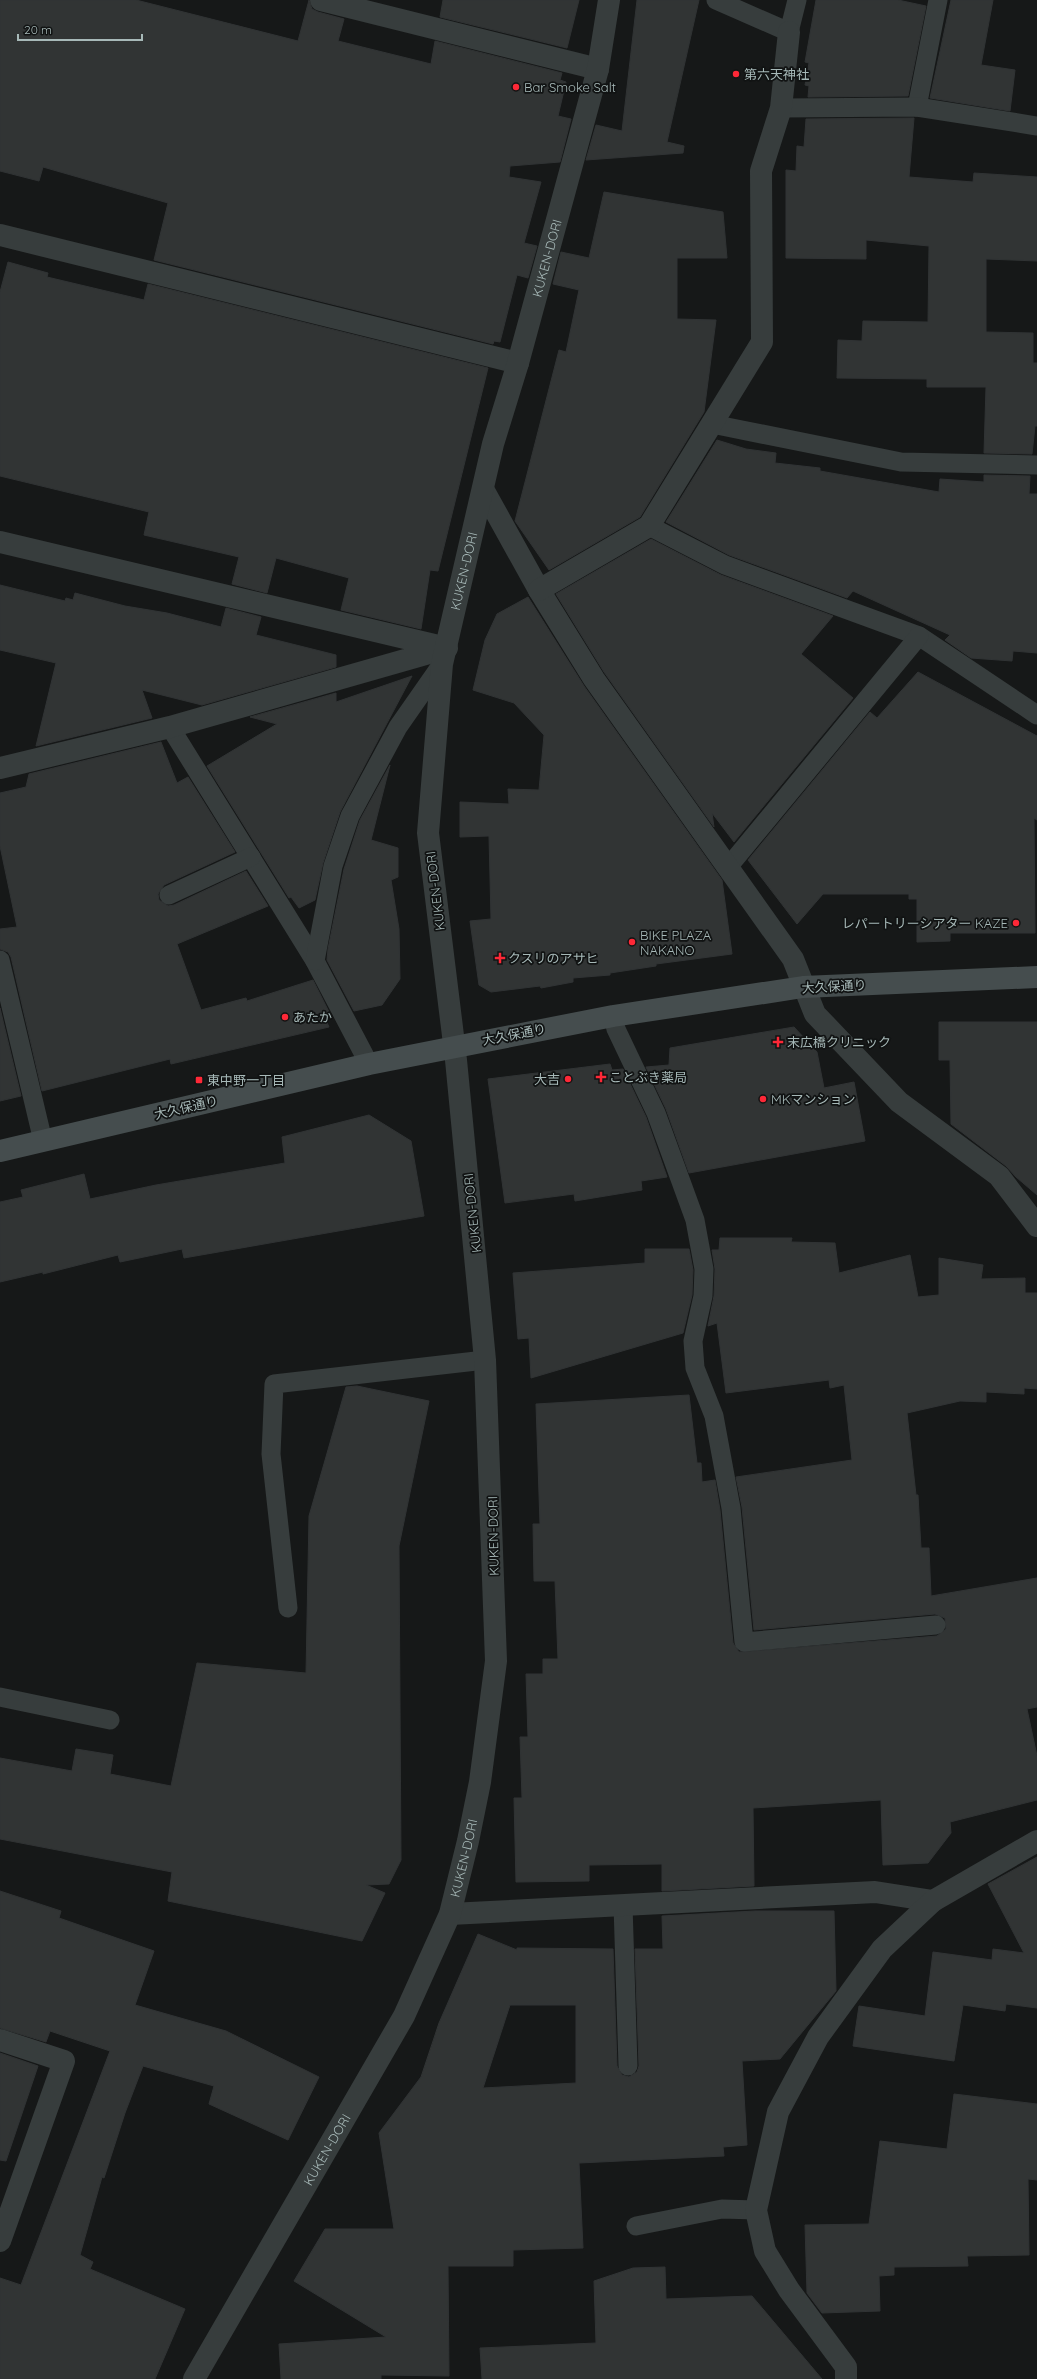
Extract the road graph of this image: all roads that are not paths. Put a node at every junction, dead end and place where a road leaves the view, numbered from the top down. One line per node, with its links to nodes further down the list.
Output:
1 (321, 0): 7 (street)
2 (609, 0): 7 (street, KUKEN-DORI)
3 (716, 0): 6 (lane)
4 (797, 0): 6 (lane)
5 (938, 0): 8 (lane)
6 (789, 32): 9 (street)
7 (598, 69): 12 (street, KUKEN-DORI)
8 (917, 107): 9 (lane); 10 (lane)
9 (782, 108): 13 (street)
10 (1037, 126)
11 (0, 235): 12 (street)
12 (518, 363): 15 (street, KUKEN-DORI)
13 (712, 424): 14 (lane); 16 (street)
14 (1037, 465)
15 (482, 489): 18 (street); 20 (street, KUKEN-DORI)
16 (649, 526): 18 (street); 19 (lane)
17 (0, 542): 20 (street)
18 (539, 590): 25 (street)
19 (919, 636): 21 (lane); 25 (lane)
20 (445, 656): 22 (street); 28 (lane); 32 (street, KUKEN-DORI)
21 (1037, 715)
22 (170, 727): 23 (street); 24 (lane)
23 (0, 768)
24 (251, 857): 26 (lane); 28 (lane)
25 (729, 866): 30 (street)
26 (169, 895)
27 (0, 960): 34 (lane)
28 (315, 961): 33 (lane)
29 (1037, 977): 30 (main road, 大久保通り)
30 (803, 987): 31 (main road, 大久保通り); 36 (street)
31 (613, 1016): 32 (main road, 大久保通り); 39 (lane)
32 (453, 1046): 33 (main road, 大久保通り); 37 (street, KUKEN-DORI)
33 (369, 1064): 34 (main road, 大久保通り)
34 (43, 1141): 35 (main road, 大久保通り)
35 (0, 1151)
36 (1037, 1226)
37 (485, 1360): 38 (lane); 45 (street, KUKEN-DORI)
38 (288, 1608)
39 (936, 1626)
40 (0, 1697): 41 (lane)
41 (110, 1720)
42 (1037, 1841): 43 (street)
43 (933, 1901): 44 (street); 48 (street)
44 (623, 1905): 45 (street); 47 (lane)
45 (450, 1914): 51 (street, KUKEN-DORI)
46 (0, 2040): 50 (street)
47 (628, 2066)
48 (756, 2210): 49 (lane); 52 (street)
49 (636, 2226)
50 (0, 2240)
51 (194, 2379)
52 (846, 2379)

